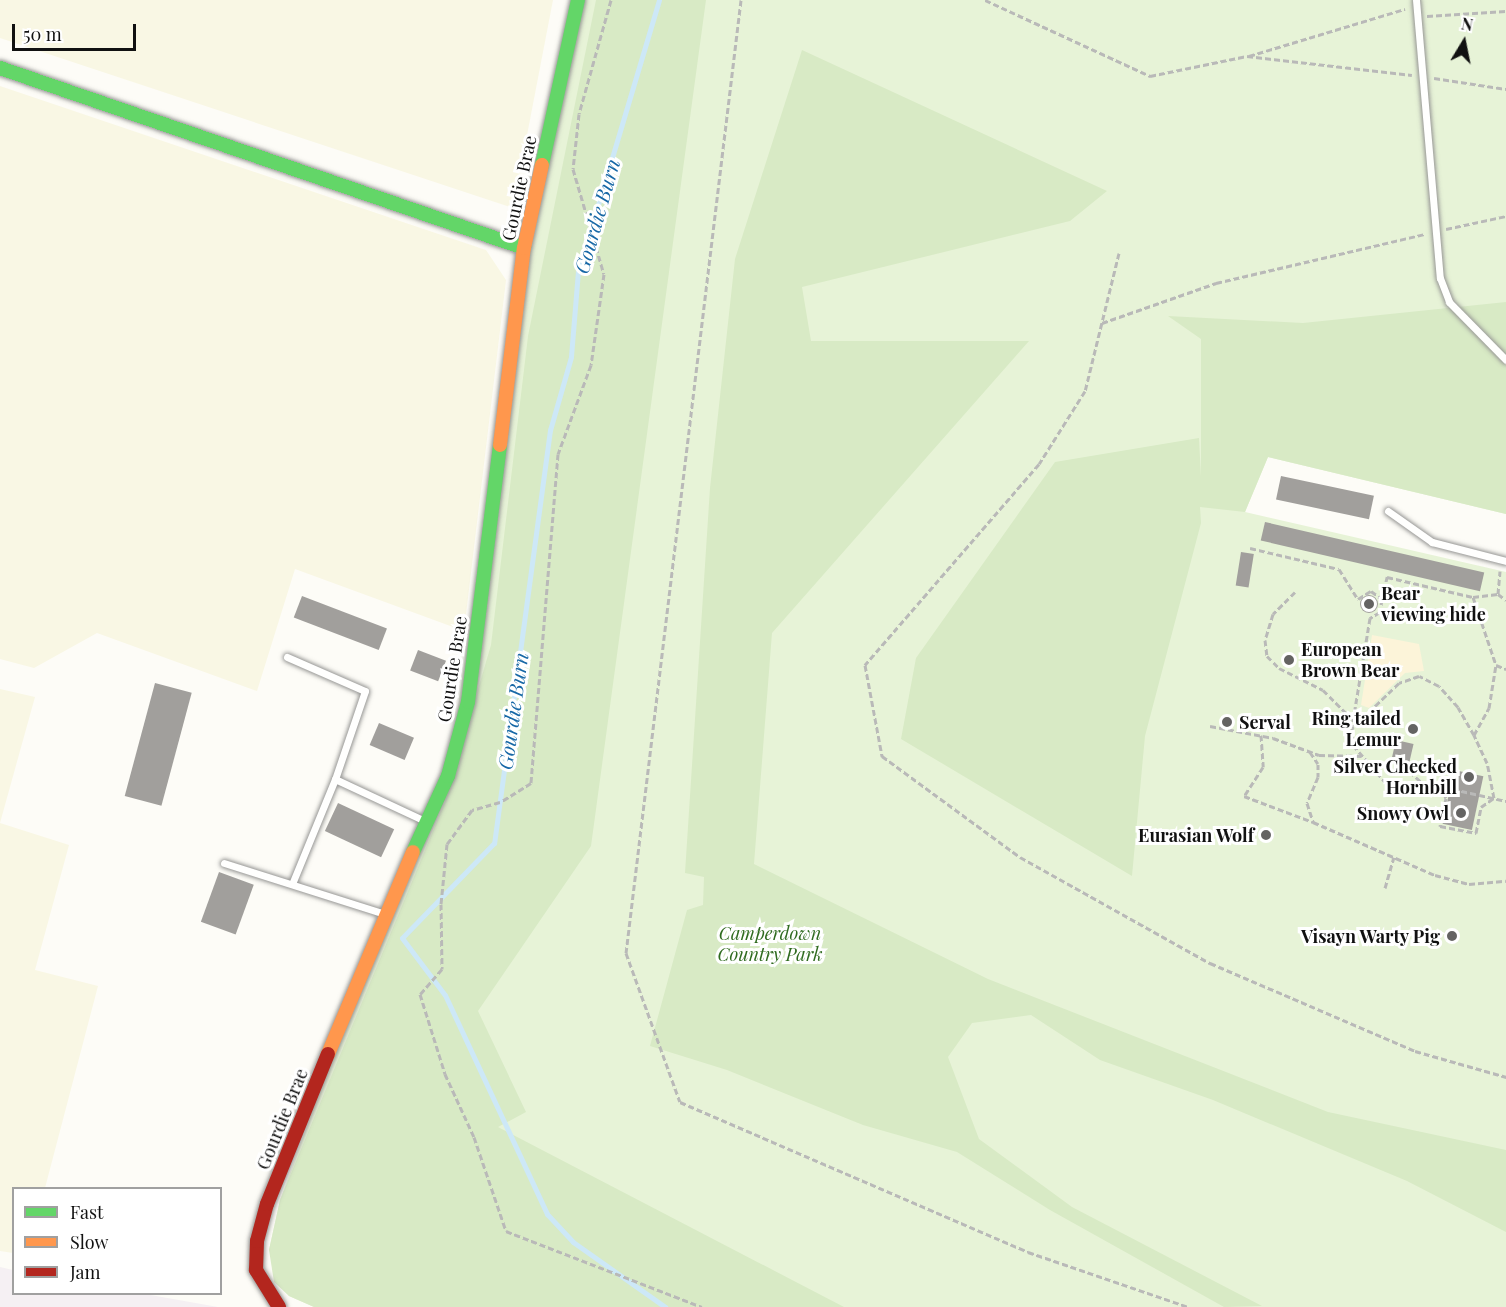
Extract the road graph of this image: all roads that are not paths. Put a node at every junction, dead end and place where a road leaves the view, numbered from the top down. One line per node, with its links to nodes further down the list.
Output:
1 (578, 0): 4 (street, Gourdie Brae)
2 (1416, 0): 5 (lane)
3 (0, 68): 4 (street)
4 (524, 248): 10 (street, Gourdie Brae)
5 (1506, 360)
6 (1388, 511): 7 (lane)
7 (1503, 561)
8 (287, 657): 9 (lane)
9 (335, 779): 10 (lane); 12 (lane)
10 (426, 821): 13 (street, Gourdie Brae)
11 (224, 863): 12 (lane)
12 (292, 884): 13 (lane)
13 (385, 914): 14 (street, Gourdie Brae)
14 (279, 1307)

